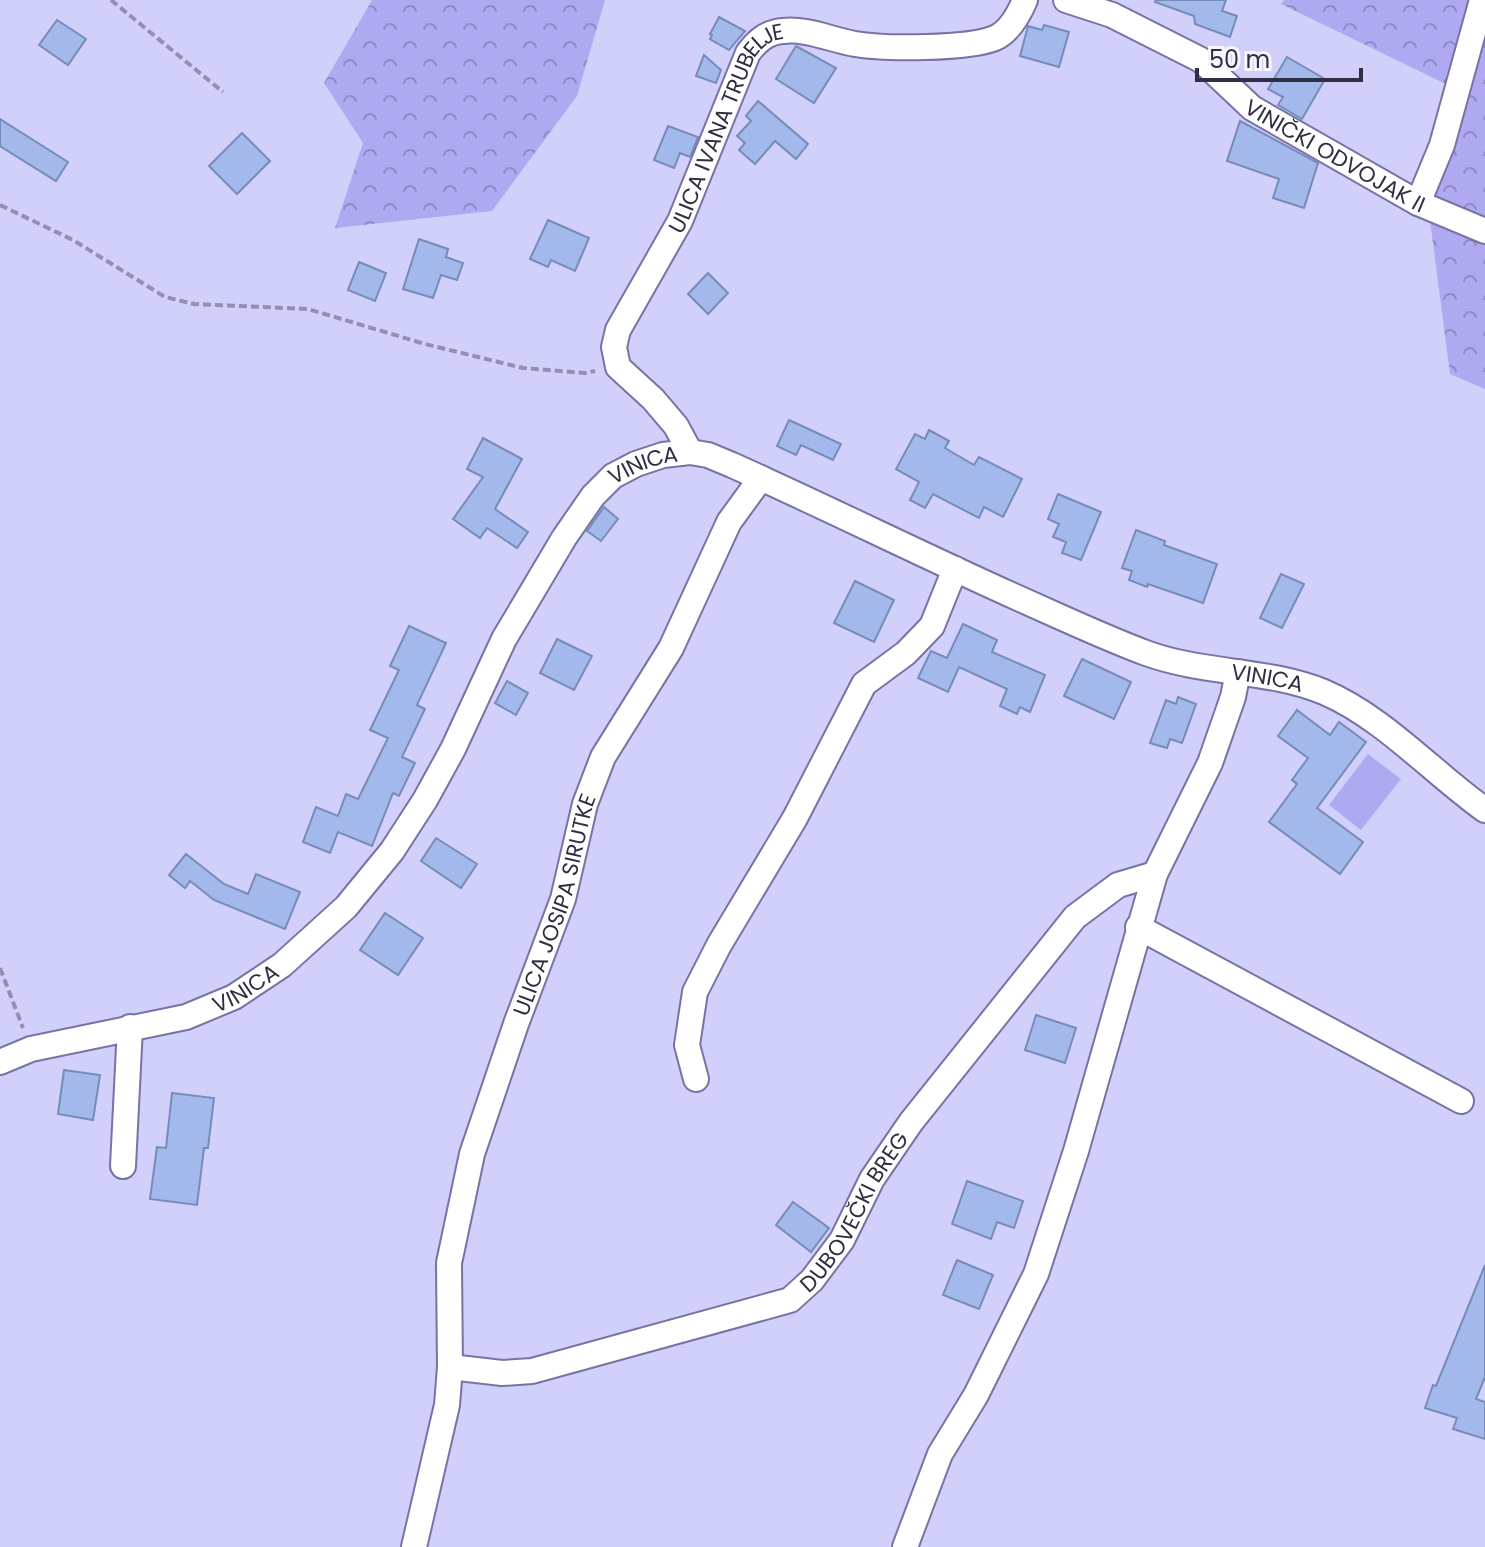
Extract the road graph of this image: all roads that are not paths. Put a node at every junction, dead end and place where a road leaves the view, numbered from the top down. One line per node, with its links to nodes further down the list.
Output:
1 (1025, 0): 6 (street, ULICA IVANA TRUBELJE)
2 (1066, 0): 4 (street, VINIČKI ODVOJAK II)
3 (1482, 0): 4 (street)
4 (1418, 203): 5 (street, VINIČKI ODVOJAK II)
5 (1485, 231)
6 (690, 452): 7 (street, VINICA); 13 (street, VINICA)
7 (761, 478): 8 (street, VINICA); 18 (street, ULICA JOSIPA SIRUTKE)
8 (955, 569): 9 (street, VINICA); 15 (street)
9 (1238, 672): 10 (street, VINICA); 11 (street)
10 (1485, 810)
11 (1155, 874): 12 (street); 18 (street, DUBOVEČKI BREG)
12 (1138, 927): 16 (street); 20 (street)
13 (130, 1027): 14 (street, VINICA); 17 (street)
14 (0, 1062)
15 (696, 1079)
16 (1461, 1101)
17 (123, 1166)
18 (450, 1367): 19 (street, ULICA JOSIPA SIRUTKE)
19 (414, 1547)
20 (905, 1547)

